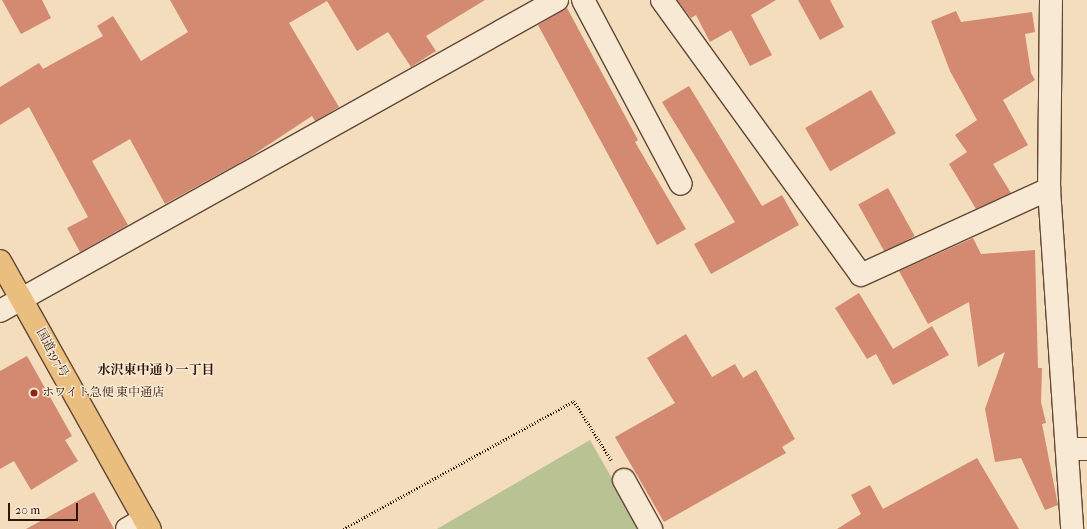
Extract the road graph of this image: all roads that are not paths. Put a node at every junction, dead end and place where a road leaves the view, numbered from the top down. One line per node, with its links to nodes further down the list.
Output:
1 (557, 0): 8 (street)
2 (583, 0): 5 (street)
3 (662, 0): 6 (street)
4 (1051, 0): 6 (street)
5 (681, 184)
6 (1049, 190): 10 (street)
7 (0, 261): 8 (highway, 国道397号)
8 (21, 299): 9 (street); 12 (highway, 国道397号)
9 (0, 311)
10 (1078, 449): 14 (street)
11 (624, 480): 13 (street)
12 (141, 526)
13 (651, 529)
14 (1072, 529)

